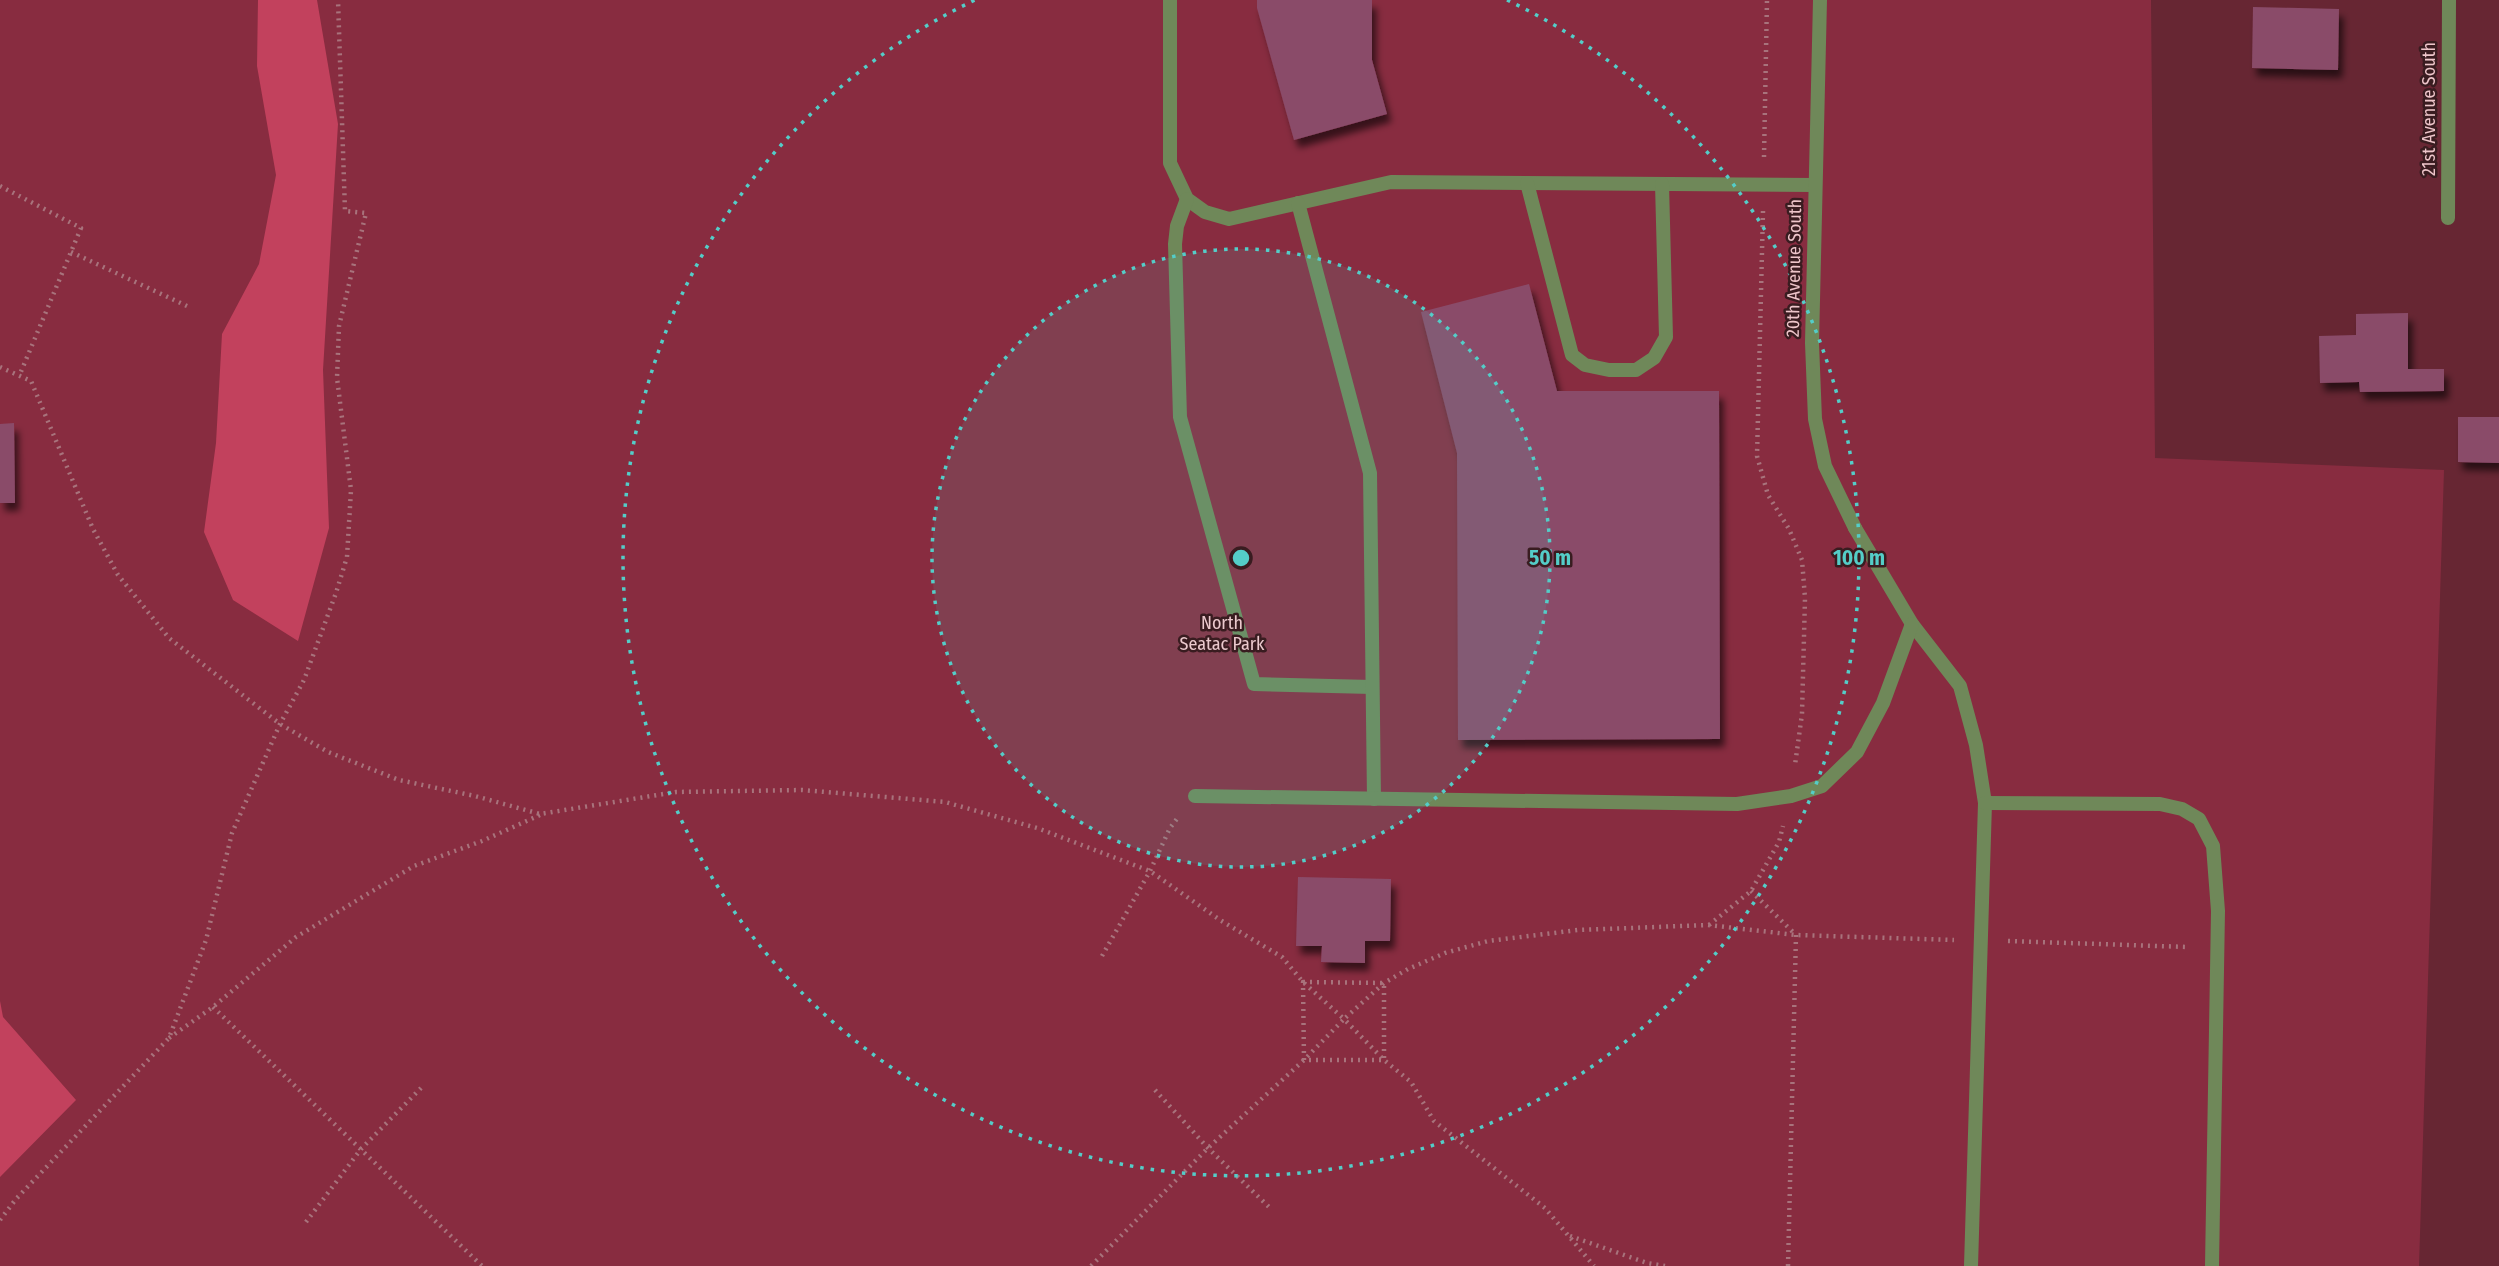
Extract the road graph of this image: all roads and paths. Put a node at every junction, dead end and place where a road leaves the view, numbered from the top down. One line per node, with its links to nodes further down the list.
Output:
1 (338, 0): 20 (path)
2 (1170, 0): 11 (street)
3 (1767, 0): 10 (path)
4 (1820, 0): 8 (street, 20th Avenue South)
5 (2449, 0): 13 (street, 21st Avenue South)
6 (1527, 183): 7 (street); 7 (street); 12 (street)
7 (1662, 184): 10 (street)
8 (1815, 185): 10 (street); 18 (street, 20th Avenue South)
9 (0, 186): 14 (path)
10 (1764, 186): 22 (path)
11 (1187, 199): 12 (street); 19 (street)
12 (1298, 203): 19 (street)
13 (2448, 218)
14 (71, 252): 15 (path); 17 (path)
15 (187, 306)
16 (0, 367): 17 (path)
17 (20, 374): 20 (path)
18 (1912, 624): 22 (street); 24 (street, 20th Avenue South)
19 (1372, 688): 23 (street)
20 (280, 724): 25 (path); 35 (path)
21 (1195, 796): 23 (street); 26 (path)
22 (1791, 796): 23 (street); 27 (path)
23 (1374, 799)
24 (1985, 803): 51 (street, 20th Avenue South); 52 (street)
25 (540, 814): 26 (path); 33 (path)
26 (1150, 871): 30 (path); 31 (path)
27 (1751, 891): 28 (path); 29 (path)
28 (1708, 926): 29 (path); 32 (path)
29 (1796, 934): 50 (path)
30 (1102, 956)
31 (1303, 982): 32 (path); 34 (path); 36 (path)
32 (1384, 983): 34 (path); 37 (path)
33 (213, 1007): 35 (path); 41 (path)
34 (1344, 1019): 36 (path); 37 (path)
35 (169, 1038): 43 (path)
36 (1304, 1060): 37 (path); 40 (path)
37 (1384, 1060): 45 (path)
38 (424, 1086): 41 (path)
39 (1155, 1090): 40 (path)
40 (1208, 1148): 42 (path); 47 (path)
41 (361, 1149): 44 (path); 46 (path)
42 (1271, 1209)
43 (0, 1220)
44 (306, 1222)
45 (1570, 1236): 48 (path); 49 (path)
46 (482, 1266)
47 (1091, 1266)
48 (1594, 1266)
49 (1665, 1266)
50 (1788, 1266)
51 (1971, 1266)
52 (2212, 1266)

